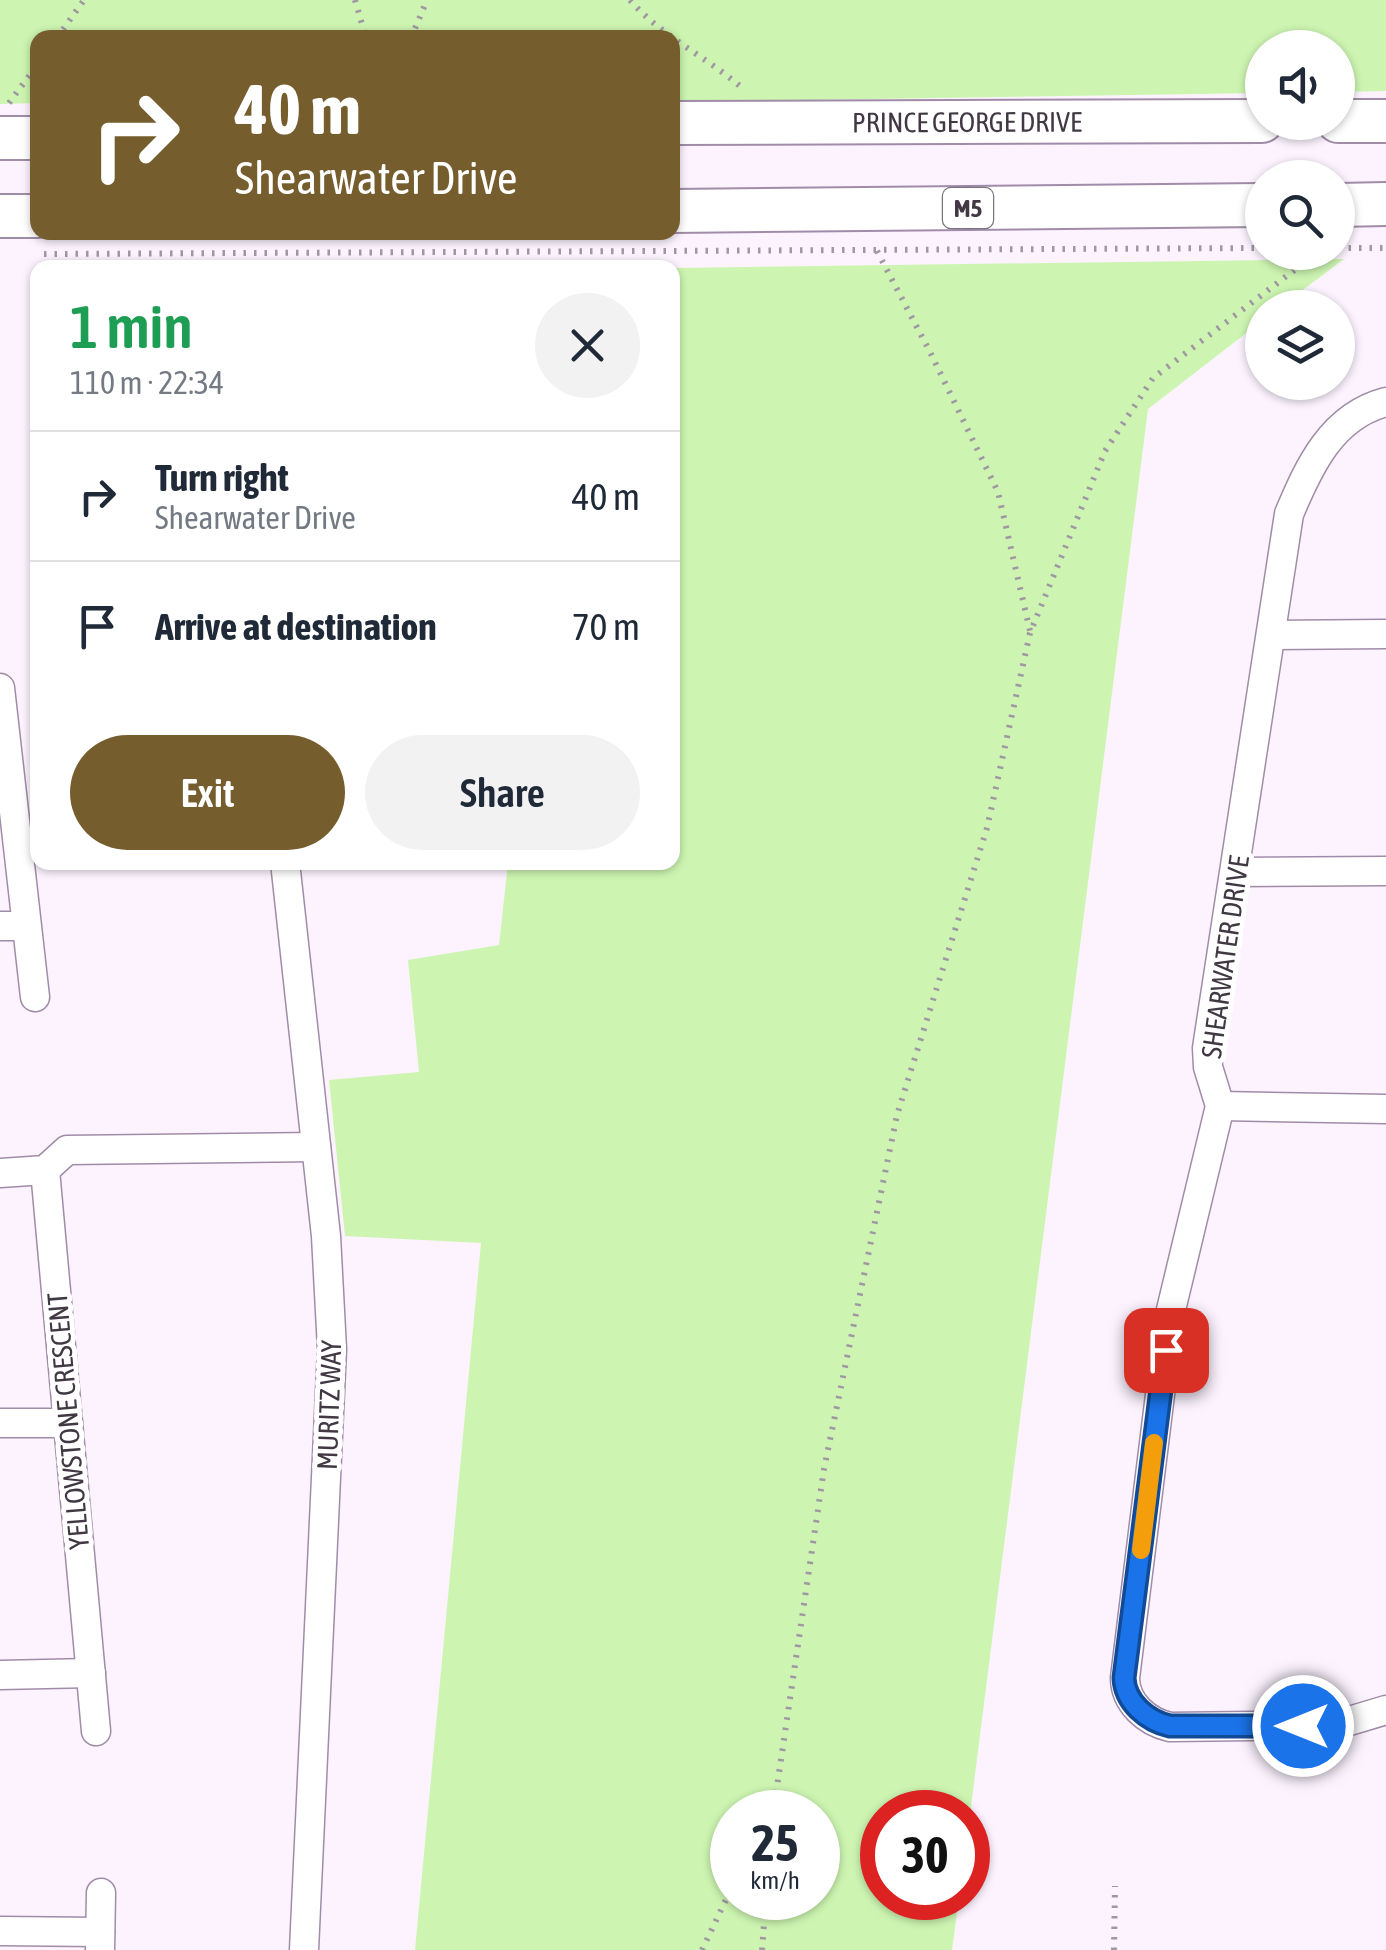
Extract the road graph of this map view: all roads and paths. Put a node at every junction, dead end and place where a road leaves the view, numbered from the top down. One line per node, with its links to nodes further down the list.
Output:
1 (84, 0): 5 (path)
2 (355, 0): 6 (path)
3 (427, 0): 7 (path)
4 (630, 0): 8 (path)
5 (62, 30)
6 (364, 30)
7 (414, 30)
8 (661, 30)
9 (680, 42): 11 (path)
10 (30, 77): 12 (path)
11 (743, 88)
12 (4, 121): 17 (main road)
13 (1355, 121): 14 (main road)
14 (1386, 121)
15 (1245, 122): 16 (main road, PRINCE GEORGE DRIVE)
16 (680, 123)
17 (30, 134)
18 (1386, 204): 19 (main road)
19 (1355, 205)
20 (1245, 206): 21 (main road, M5)
21 (680, 211)
22 (0, 216): 23 (main road)
23 (30, 231)
24 (300, 240): 28 (path)
25 (1245, 248): 28 (path)
26 (1355, 248): 27 (path)
27 (1386, 248)
28 (877, 251): 31 (path)
29 (1294, 270): 31 (path)
30 (1386, 402): 33 (street, SHEARWATER DRIVE)
31 (1030, 633): 51 (path)
32 (1386, 634): 33 (street)
33 (1272, 635): 37 (street, SHEARWATER DRIVE)
34 (0, 688): 38 (street)
35 (285, 870): 42 (street, MURITZ WAY)
36 (1386, 870): 37 (street)
37 (1236, 872): 40 (street, SHEARWATER DRIVE)
38 (13, 926): 39 (street)
39 (35, 996)
40 (1220, 1106): 41 (street); 49 (street, SHEARWATER DRIVE)
41 (1386, 1109)
42 (316, 1147): 43 (street); 58 (street, MURITZ WAY)
43 (45, 1170): 44 (street); 46 (street, YELLOWSTONE CRESCENT)
44 (0, 1172)
45 (0, 1422): 46 (street)
46 (68, 1424): 47 (street, YELLOWSTONE CRESCENT)
47 (92, 1673): 48 (street); 50 (street, YELLOWSTONE CRESCENT)
48 (0, 1675)
49 (1386, 1710)
50 (96, 1731)
51 (776, 1790)
52 (1115, 1886): 61 (path)
53 (100, 1892): 57 (street)
54 (716, 1920): 59 (path)
55 (764, 1920): 60 (path)
56 (0, 1931): 57 (street)
57 (100, 1941)
58 (304, 1950)
59 (702, 1950)
60 (762, 1950)
61 (1114, 1950)

